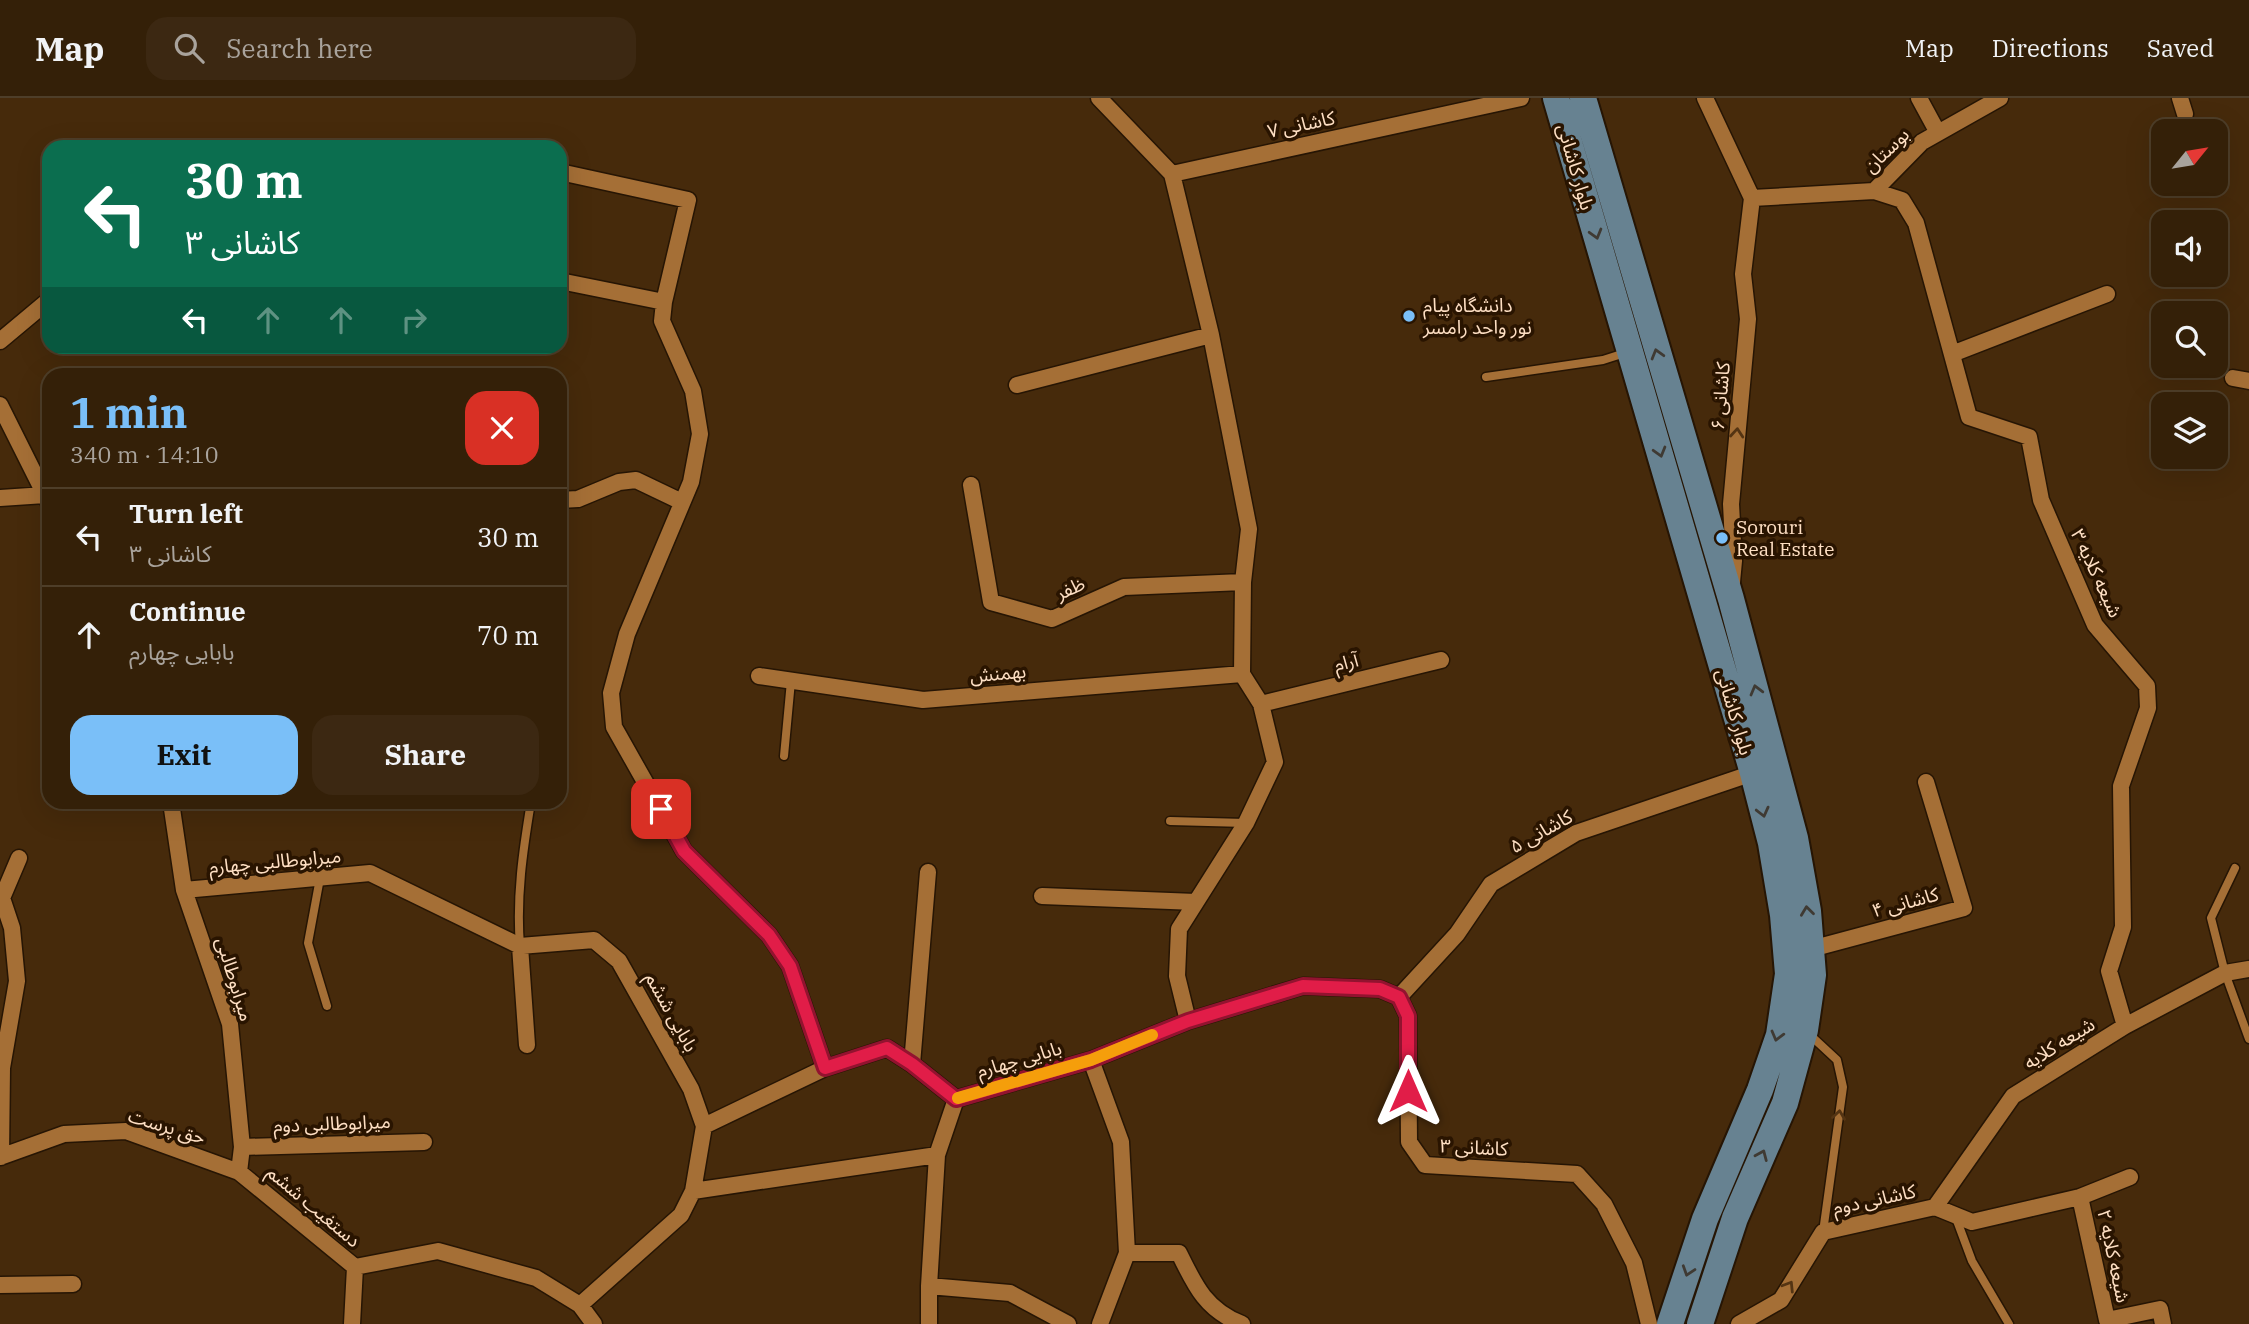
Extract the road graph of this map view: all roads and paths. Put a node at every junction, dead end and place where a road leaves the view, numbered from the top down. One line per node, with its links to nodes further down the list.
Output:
1 (1100, 98): 12 (street)
2 (1521, 98): 12 (street, کاشانی ۷)
3 (1556, 98): 21 (main road, بلوار کاشانی, one-way to 21)
4 (1583, 98): 33 (main road, بلوار کاشانی, one-way to 4)
5 (1706, 98): 14 (street)
6 (1919, 98): 10 (street)
7 (1998, 98): 10 (street, بوستان)
8 (2180, 98): 9 (street)
9 (2185, 114)
10 (1938, 133): 13 (street, بوستان)
11 (567, 174): 17 (street)
12 (1171, 174): 19 (street)
13 (1874, 191): 14 (street); 22 (street, شیعه کلایه ۳)
14 (1752, 198): 33 (street, کاشانی ۶, one-way to 14)
15 (567, 282): 17 (street)
16 (2107, 294): 22 (street)
17 (664, 302): 31 (street)
18 (42, 306): 20 (street)
19 (1210, 335): 24 (street); 32 (street)
20 (0, 341)
21 (1630, 351): 23 (lane); 40 (main road, بلوار کاشانی, one-way to 40)
22 (1952, 354): 60 (street, شیعه کلایه ۳)
23 (1486, 377)
24 (1017, 385)
25 (0, 405): 27 (street)
26 (971, 485): 32 (street, ظفر)
27 (42, 489)
28 (0, 498): 29 (street)
29 (42, 499)
30 (567, 500): 31 (street)
31 (682, 502): 66 (street)
32 (1243, 582): 35 (street)
33 (1731, 599): 54 (main road, بلوار کاشانی, one-way to 33)
34 (1441, 660): 38 (street, آرام)
35 (1242, 674): 37 (street, بهمنش); 38 (street)
36 (759, 676): 37 (street, بهمنش)
37 (791, 681): 39 (lane)
38 (1261, 704): 45 (street)
39 (784, 756)
40 (1752, 773): 57 (street, کاشانی ۵); 93 (main road, بلوار کاشانی, one-way to 93)
41 (1926, 782): 54 (street, کاشانی ۴)
42 (172, 809): 50 (street, میرابوطالبی)
43 (530, 809): 53 (lane)
44 (1170, 821): 45 (lane)
45 (1246, 823): 52 (street)
46 (19, 858): 72 (street)
47 (2235, 868): 56 (lane)
48 (928, 872): 65 (street)
49 (320, 878): 50 (street, میرابوطالبی چهارم); 53 (street, میرابوطالبی چهارم); 58 (lane)
50 (184, 890): 70 (street, میرابوطالبی)
51 (1042, 896): 52 (street)
52 (1196, 902): 59 (street)
53 (520, 946): 63 (street); 68 (street, بابایی ششم)
54 (1811, 949): 61 (main road, بلوار کاشانی)
55 (2249, 969): 56 (street, شیعه کلایه)
56 (2225, 973): 60 (street, شیعه کلایه); 62 (lane)
57 (1399, 997): 59 (street); 92 (street, کاشانی ۳)
58 (327, 1006)
59 (1188, 1021): 64 (street, بابایی چهارم)
60 (2125, 1026): 77 (street, شیعه کلایه)
61 (1805, 1030): 79 (lane, one-way to 61); 94 (main road, بلوار کاشانی, one-way to 61)
62 (2249, 1039)
63 (527, 1045)
64 (1091, 1060): 67 (street, بابایی چهارم); 80 (street)
65 (912, 1064): 66 (street); 67 (street)
66 (825, 1068): 68 (street)
67 (956, 1099): 71 (street)
68 (705, 1126): 75 (street)
69 (424, 1142): 70 (street, میرابوطالبی دوم)
70 (242, 1147): 73 (street, میرابوطالبی)
71 (937, 1155): 75 (street); 84 (street)
72 (1, 1157): 73 (street, حق پرست)
73 (239, 1172): 81 (street, دستغیب ششم)
74 (2130, 1177): 76 (street)
75 (693, 1191): 85 (street)
76 (2080, 1197): 78 (street, شیعه کلایه ۲); 97 (street, شیعه کلایه ۲)
77 (1935, 1207): 78 (street, شیعه کلایه ۲); 79 (street, کاشانی دوم)
78 (1955, 1215): 96 (lane)
79 (1823, 1231): 95 (street, کاشانی دوم, one-way to 79)
80 (1127, 1253): 90 (street); 91 (street)
81 (355, 1267): 85 (street, دستغیب ششم); 86 (street)
82 (73, 1284): 83 (street)
83 (0, 1285)
84 (929, 1286): 88 (street); 89 (street)
85 (580, 1305): 87 (street, دستغیب ششم)
86 (352, 1324)
87 (594, 1324)
88 (929, 1324)
89 (1068, 1324)
90 (1100, 1324)
91 (1242, 1324)
92 (1649, 1324)
93 (1670, 1324)
94 (1700, 1324)
95 (1739, 1324)
96 (2009, 1324)
97 (2163, 1324)

